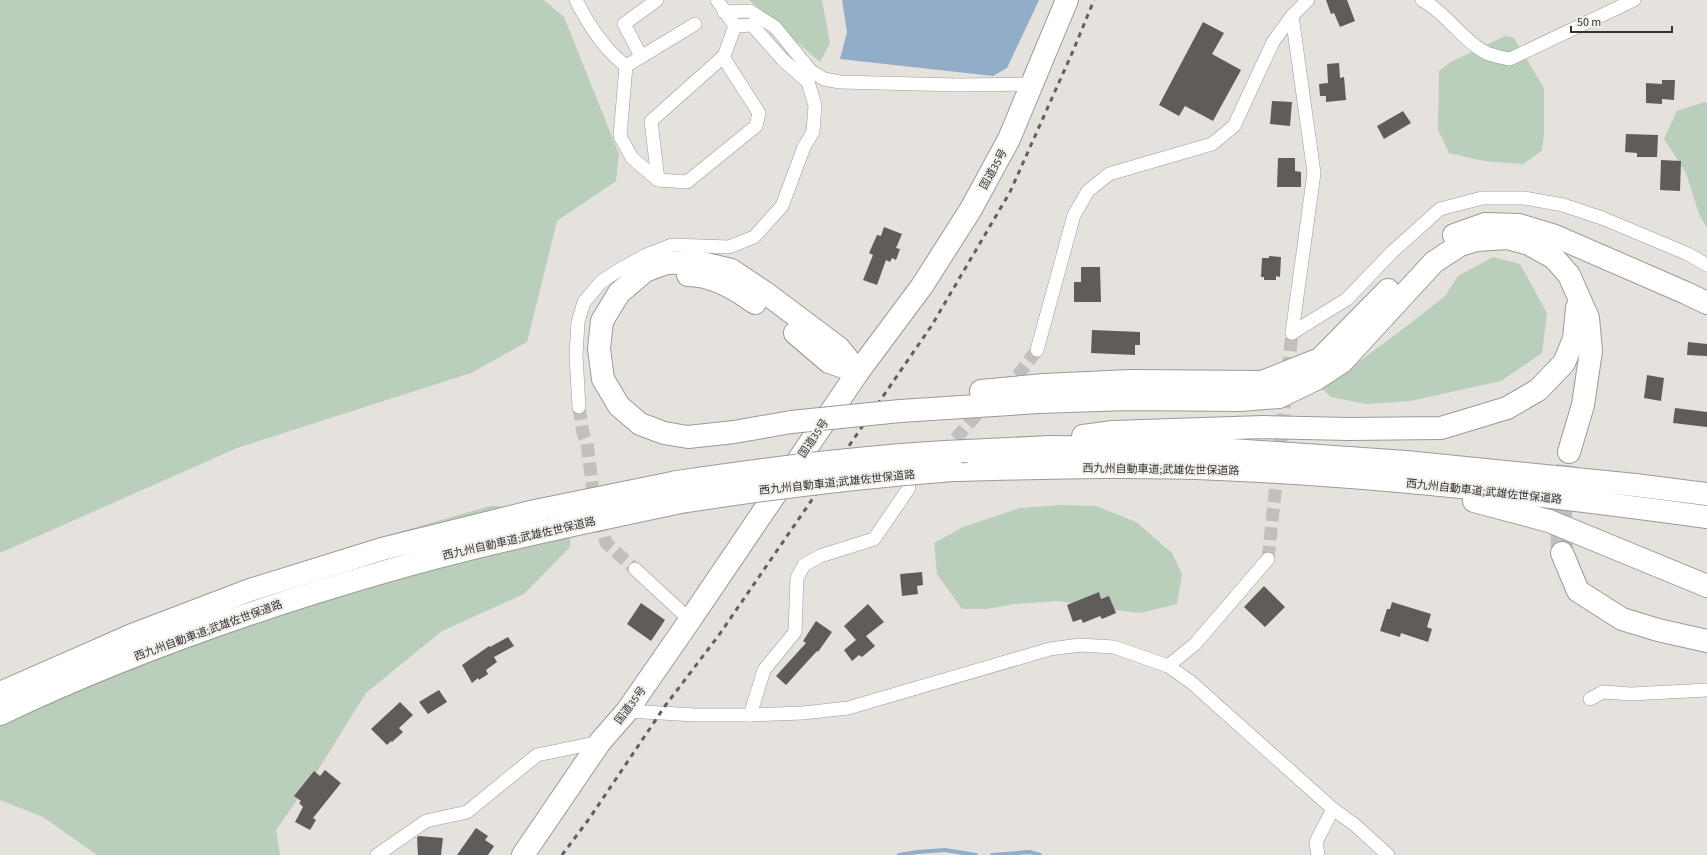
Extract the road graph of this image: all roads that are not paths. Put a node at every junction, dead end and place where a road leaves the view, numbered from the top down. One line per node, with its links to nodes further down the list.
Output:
1 (576, 0): 14 (street)
2 (657, 0): 12 (street)
3 (716, 0): 8 (street)
4 (1067, 0): 15 (highway, 国道35号)
5 (1308, 0): 9 (street)
6 (1422, 0): 7 (street)
7 (1634, 0)
8 (724, 12): 11 (street); 15 (street)
9 (1292, 16): 17 (street); 20 (street)
10 (695, 24): 12 (street)
11 (735, 26): 13 (street); 23 (street)
12 (641, 56): 14 (street)
13 (723, 57): 16 (street); 16 (street)
14 (626, 66): 16 (street)
15 (1032, 84): 21 (highway, 国道35号)
16 (658, 180)
17 (1707, 265)
18 (1579, 297): 22 (highway); 24 (highway); 25 (highway)
19 (1707, 303): 22 (highway)
20 (1037, 350)
21 (858, 372): 22 (highway, bridge); 35 (highway, 国道35号)
22 (899, 406)
23 (579, 407)
24 (967, 451): 28 (highway, 西九州自動車道;武雄佐世保道路, bridge); 29 (highway, 西九州自動車道;武雄佐世保道路)
25 (1569, 452)
26 (1294, 473): 28 (highway, 西九州自動車道;武雄佐世保道路, bridge); 30 (highway, 西九州自動車道;武雄佐世保道路); 34 (highway)
27 (909, 488): 43 (street)
28 (679, 492): 39 (highway, 西九州自動車道;武雄佐世保道路); 42 (highway, 西九州自動車道;武雄佐世保道路)
29 (1707, 494)
30 (1707, 517)
31 (1562, 553): 36 (highway)
32 (1268, 559): 37 (street)
33 (635, 568): 35 (street)
34 (1707, 586)
35 (690, 620): 41 (highway, 国道35号)
36 (1707, 641)
37 (1168, 666): 43 (street); 45 (street)
38 (1707, 690): 40 (street)
39 (0, 693)
40 (1590, 699)
41 (626, 711): 43 (street); 44 (highway, 国道35号)
42 (0, 714)
43 (750, 715)
44 (600, 742): 46 (street); 47 (highway, 国道35号)
45 (1333, 808): 48 (street); 49 (street)
46 (377, 855)
47 (523, 855)
48 (1318, 855)
49 (1388, 855)

